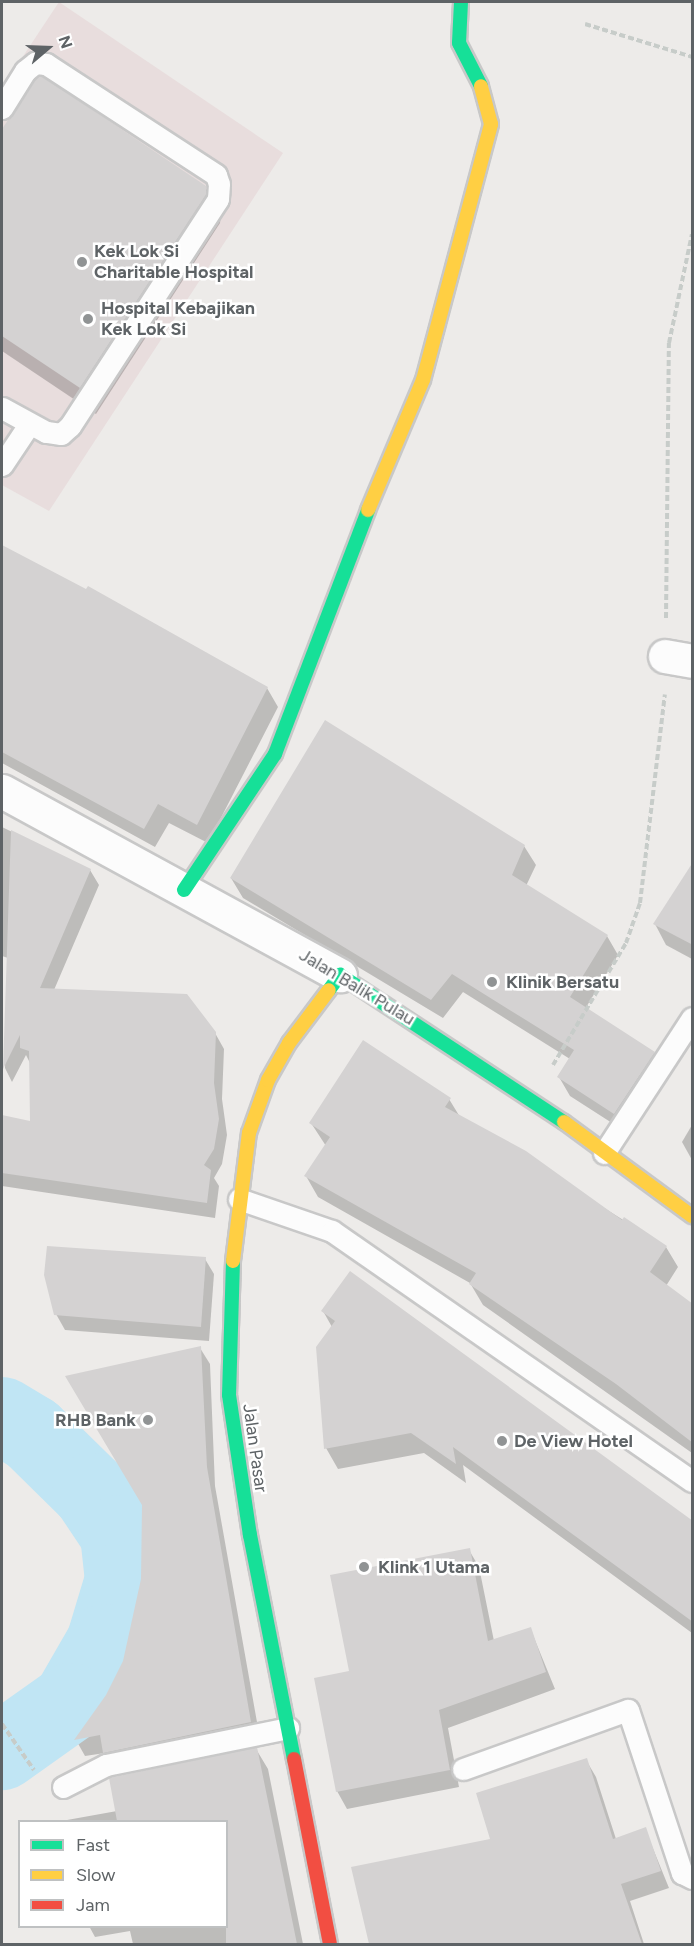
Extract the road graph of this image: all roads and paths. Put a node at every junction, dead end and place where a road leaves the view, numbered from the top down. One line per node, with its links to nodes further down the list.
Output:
1 (461, 2): 9 (main road)
2 (585, 24): 3 (path)
3 (693, 57)
4 (2, 108): 6 (lane)
5 (2, 408): 6 (lane)
6 (28, 426): 7 (lane)
7 (2, 465)
8 (2, 791): 9 (street, Jalan Balik Pulau)
9 (184, 890): 10 (street, Jalan Balik Pulau)
10 (340, 975): 12 (main road, Jalan Balik Pulau); 13 (main road, Jalan Pasar)
11 (693, 1018): 12 (lane)
12 (604, 1153): 14 (main road, Jalan Balik Pulau)
13 (239, 1198): 15 (lane); 17 (main road, Jalan Pasar)
14 (692, 1216)
15 (693, 1481)
16 (2, 1724): 18 (path)
17 (288, 1728): 20 (lane); 22 (main road, Jalan Pasar)
18 (29, 1763)
19 (463, 1769): 21 (lane)
20 (63, 1787)
21 (693, 1878)
22 (330, 1944)

